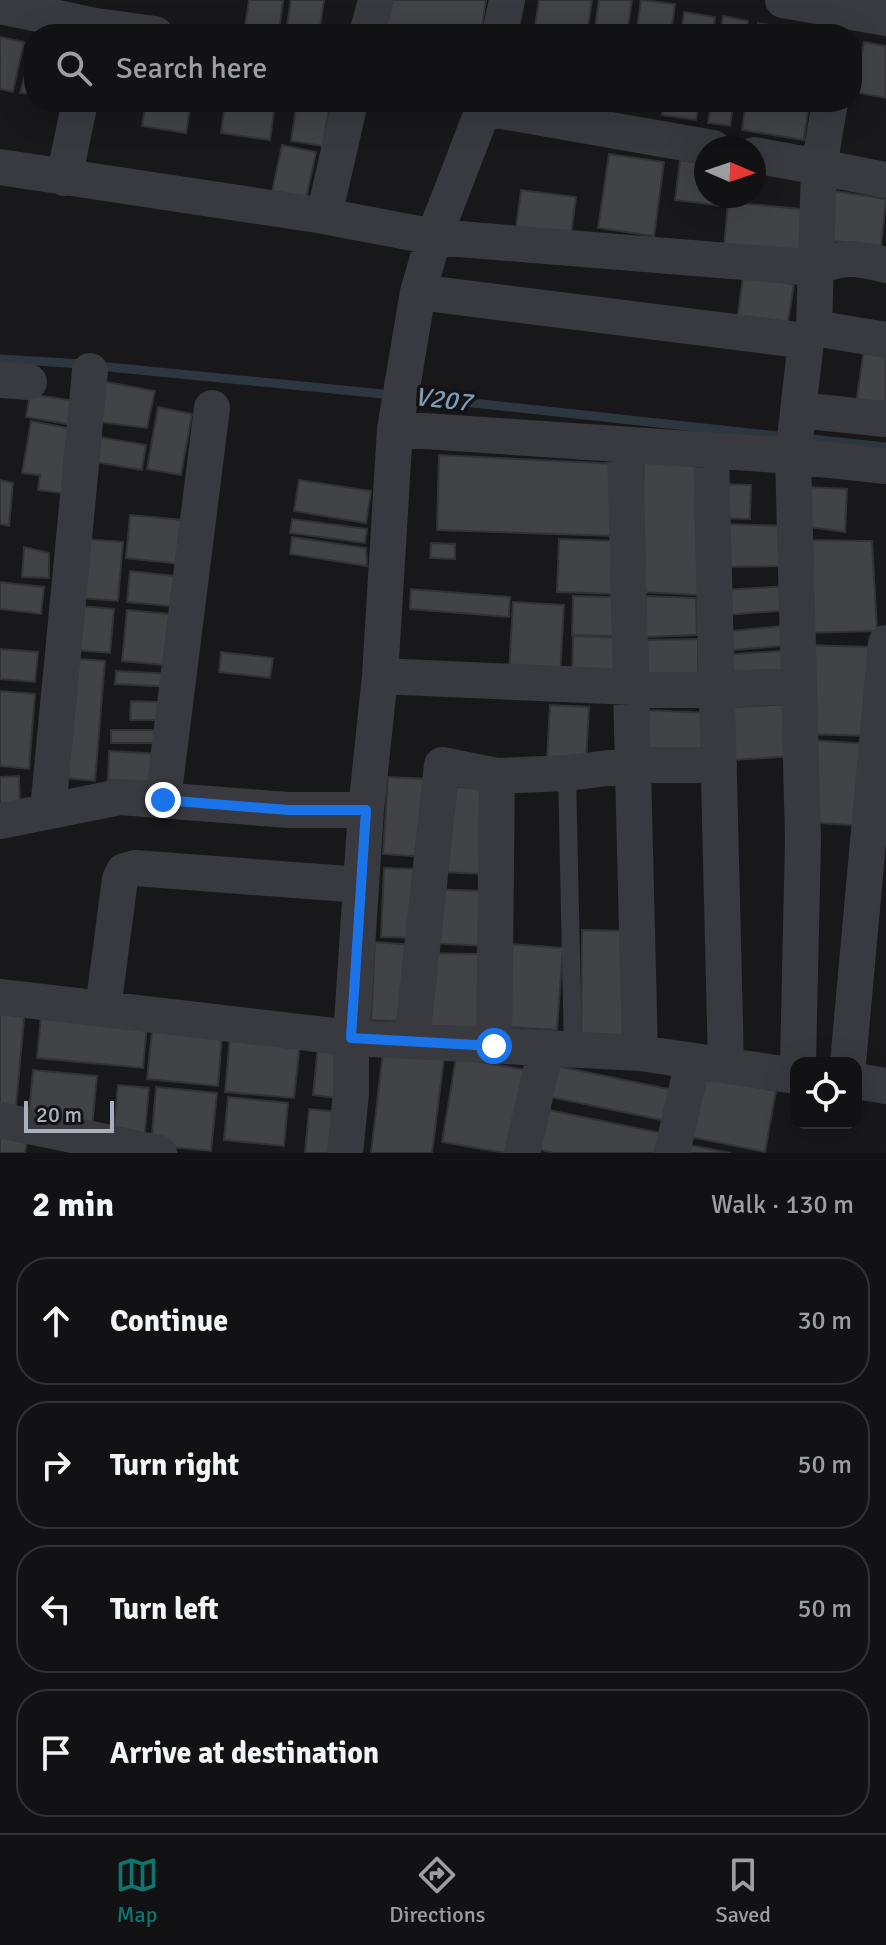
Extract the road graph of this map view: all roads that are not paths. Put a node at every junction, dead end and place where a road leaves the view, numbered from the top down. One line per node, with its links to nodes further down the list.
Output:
1 (376, 0): 8 (street)
2 (507, 0): 9 (street)
3 (783, 0): 5 (street)
4 (0, 6): 7 (street)
5 (845, 15): 6 (street)
6 (886, 18)
7 (97, 20)
8 (370, 24)
9 (502, 24)
10 (78, 112): 19 (street)
11 (348, 112): 21 (street)
12 (482, 112): 22 (street)
13 (522, 112): 15 (street)
14 (828, 112): 18 (street)
15 (694, 144)
16 (766, 157): 18 (street)
17 (0, 167): 19 (street)
18 (819, 167): 20 (street); 24 (street)
19 (64, 178): 21 (street)
20 (886, 180)
21 (324, 216): 22 (street)
22 (434, 237): 24 (street); 25 (street)
23 (886, 265): 24 (street)
24 (816, 268): 26 (street)
25 (418, 292): 26 (street); 29 (street)
26 (810, 335): 27 (street); 32 (street)
27 (886, 340)
28 (90, 371): 46 (street)
29 (398, 406): 33 (street); 37 (street)
30 (212, 408): 45 (street)
31 (886, 419): 32 (street)
32 (795, 435): 34 (street); 35 (street); 38 (street)
33 (625, 445): 34 (street); 39 (street)
34 (711, 452): 40 (street)
35 (886, 466)
36 (886, 643): 58 (street)
37 (380, 676): 39 (street); 47 (street)
38 (799, 685): 40 (street); 57 (street)
39 (631, 687): 40 (street); 41 (street)
40 (717, 690): 42 (street)
41 (633, 765): 42 (street); 43 (street); 56 (street)
42 (719, 765): 59 (street)
43 (567, 773): 44 (street); 55 (lane)
44 (497, 776): 53 (street); 54 (street)
45 (163, 800): 46 (street); 47 (street)
46 (48, 810): 48 (street)
47 (366, 810): 49 (street)
48 (0, 821)
49 (361, 885): 51 (street); 52 (street)
50 (0, 997): 51 (street)
51 (103, 1009): 52 (street)
52 (351, 1038): 53 (street); 65 (street)
53 (412, 1040): 54 (street)
54 (494, 1046): 55 (street)
55 (560, 1050): 56 (street); 66 (street)
56 (640, 1053): 59 (street)
57 (798, 1057)
58 (849, 1057)
59 (710, 1062): 60 (street); 67 (street)
60 (790, 1075)
61 (862, 1082): 62 (street)
62 (886, 1086)
63 (0, 1120): 64 (street)
64 (159, 1153)
65 (345, 1153)
66 (522, 1153)
67 (672, 1153)

